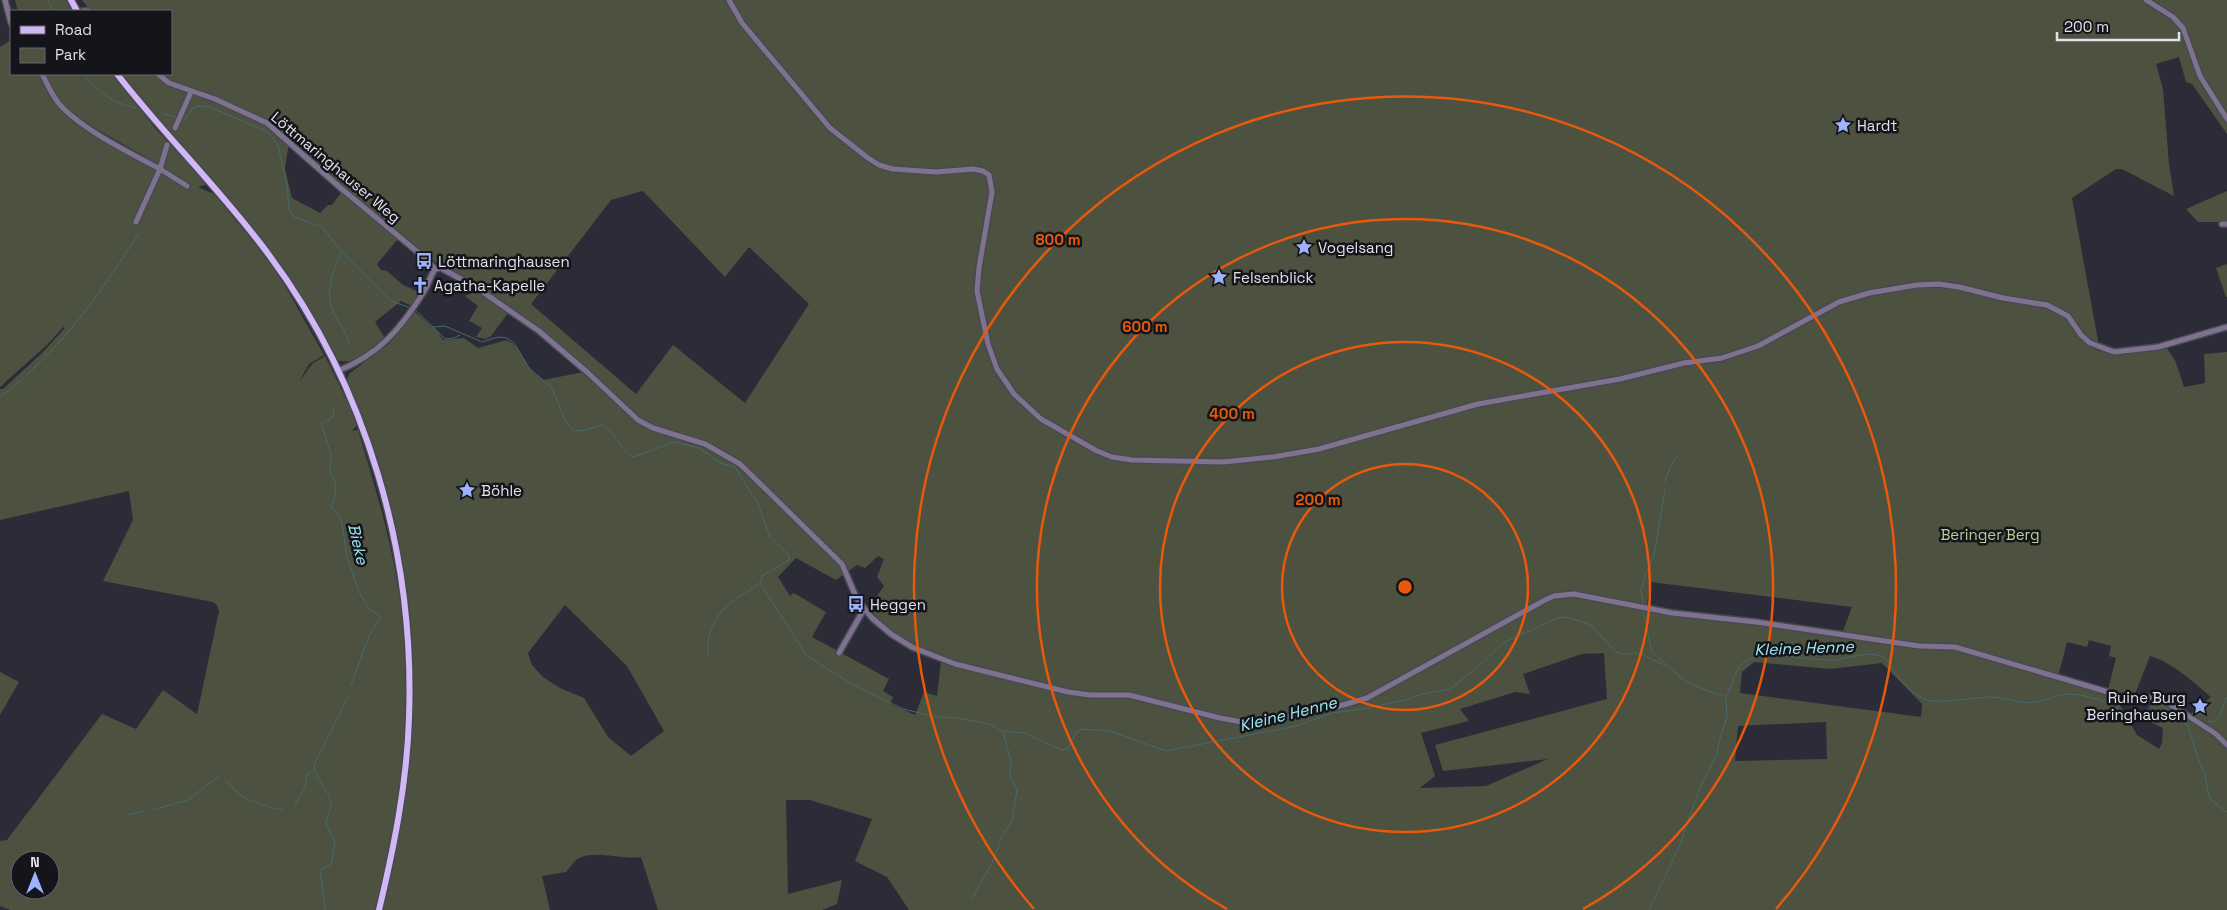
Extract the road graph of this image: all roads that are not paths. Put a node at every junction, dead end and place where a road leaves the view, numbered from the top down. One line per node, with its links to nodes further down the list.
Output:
1 (5, 0): 4 (street)
2 (729, 0): 16 (street)
3 (2146, 0): 9 (street)
4 (10, 19)
5 (43, 75): 12 (street)
6 (118, 75): 17 (main road)
7 (159, 75): 8 (street, Löttmaringhauser Weg)
8 (191, 92): 10 (street); 15 (street, Löttmaringhauser Weg)
9 (2227, 119)
10 (175, 128)
11 (167, 145): 12 (street)
12 (160, 169): 13 (street); 14 (street)
13 (187, 186)
14 (136, 222)
15 (435, 269): 17 (street); 18 (street)
16 (2227, 327)
17 (338, 371): 21 (main road)
18 (864, 609): 19 (street); 20 (street)
19 (839, 653)
20 (2227, 745)
21 (379, 910)

